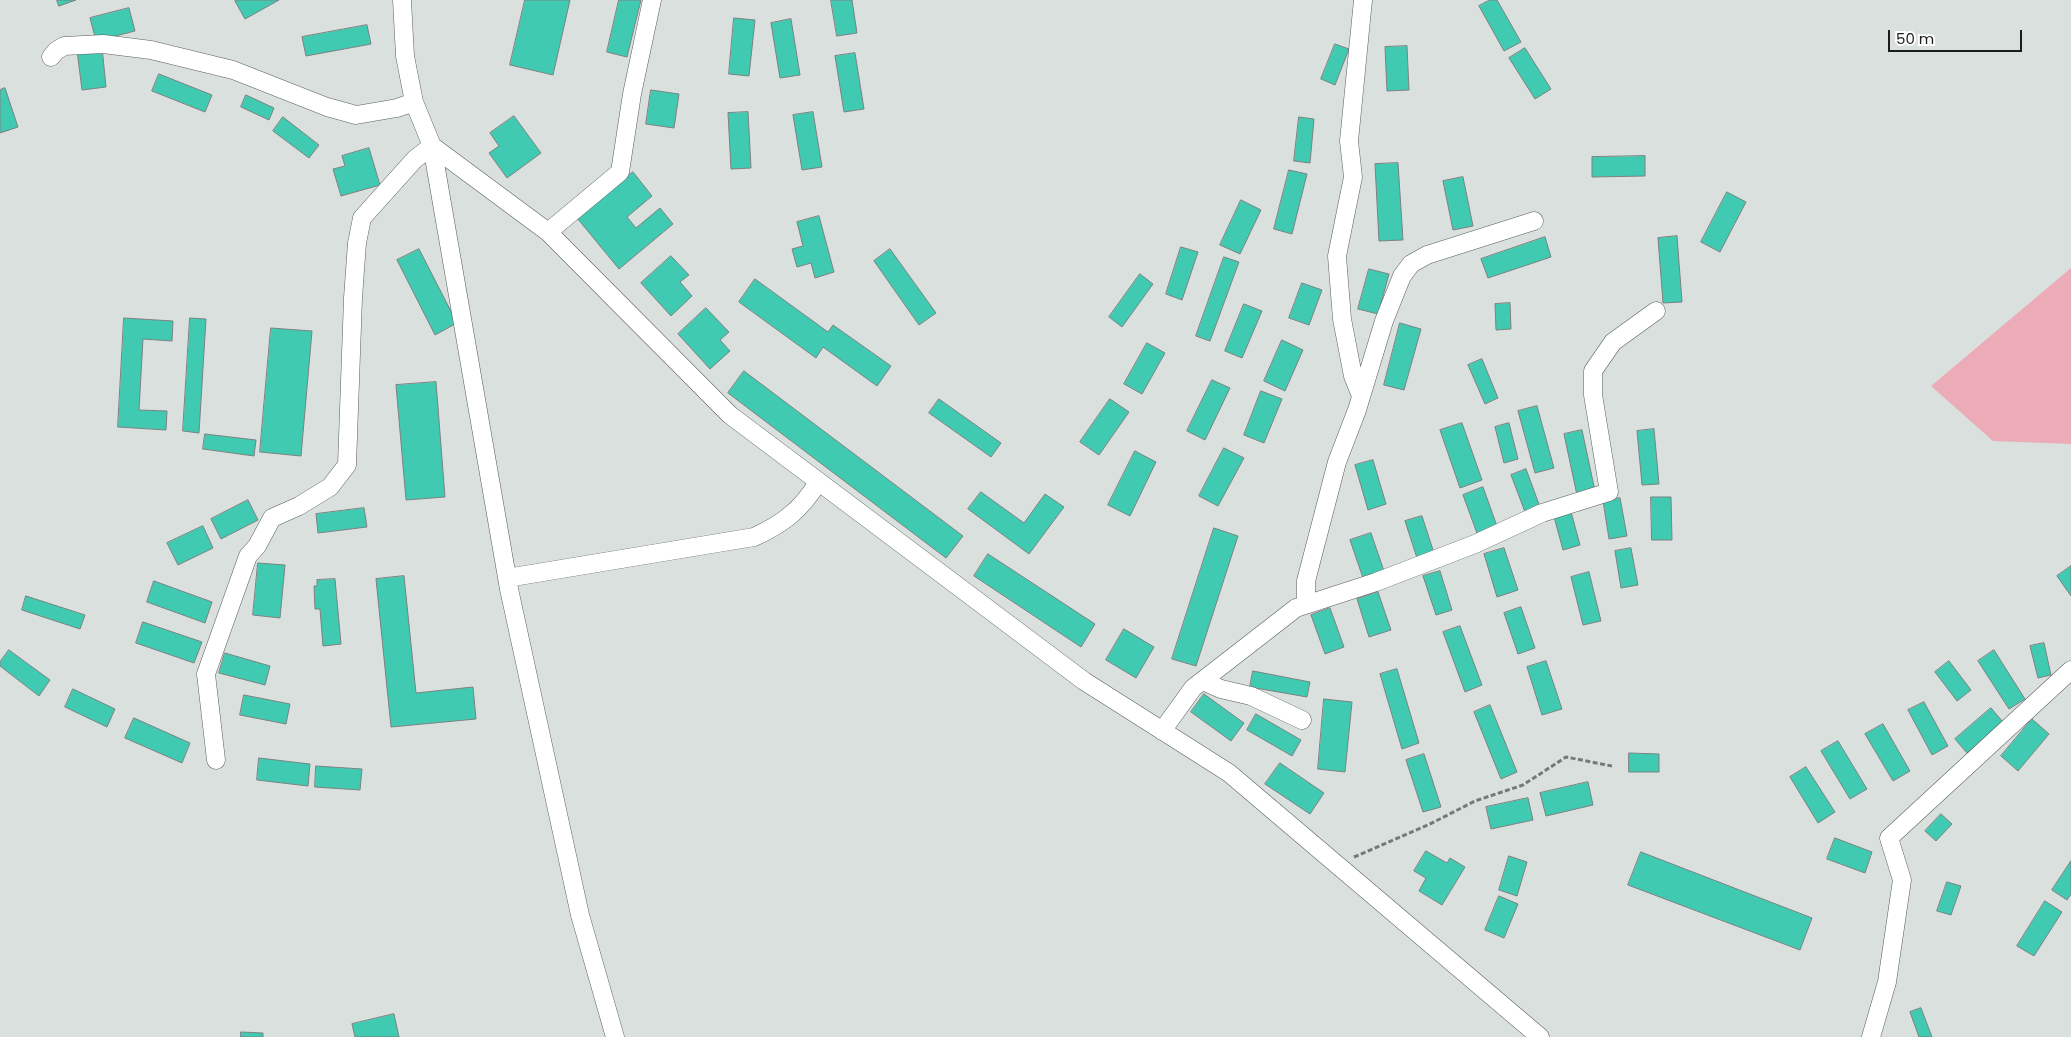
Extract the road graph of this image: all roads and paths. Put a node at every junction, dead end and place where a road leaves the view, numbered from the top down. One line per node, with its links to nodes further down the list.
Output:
1 (402, 0): 5 (street)
2 (652, 0): 8 (street)
3 (1362, 0): 10 (street)
4 (52, 57): 5 (street)
5 (414, 102): 6 (street)
6 (432, 146): 8 (street); 12 (street); 18 (street)
7 (1534, 221): 10 (street)
8 (548, 232): 11 (street)
9 (1656, 311): 13 (street)
10 (1361, 396): 13 (street)
11 (818, 482): 12 (street); 17 (street)
12 (507, 578): 21 (street)
13 (1306, 604): 15 (street)
14 (2071, 670): 23 (street)
15 (1203, 681): 16 (street); 17 (street)
16 (1302, 720)
17 (1162, 731): 20 (street)
18 (216, 760)
19 (1612, 766): 20 (path)
20 (1338, 866): 22 (street)
21 (615, 1037)
22 (1540, 1037)
23 (1871, 1037)

